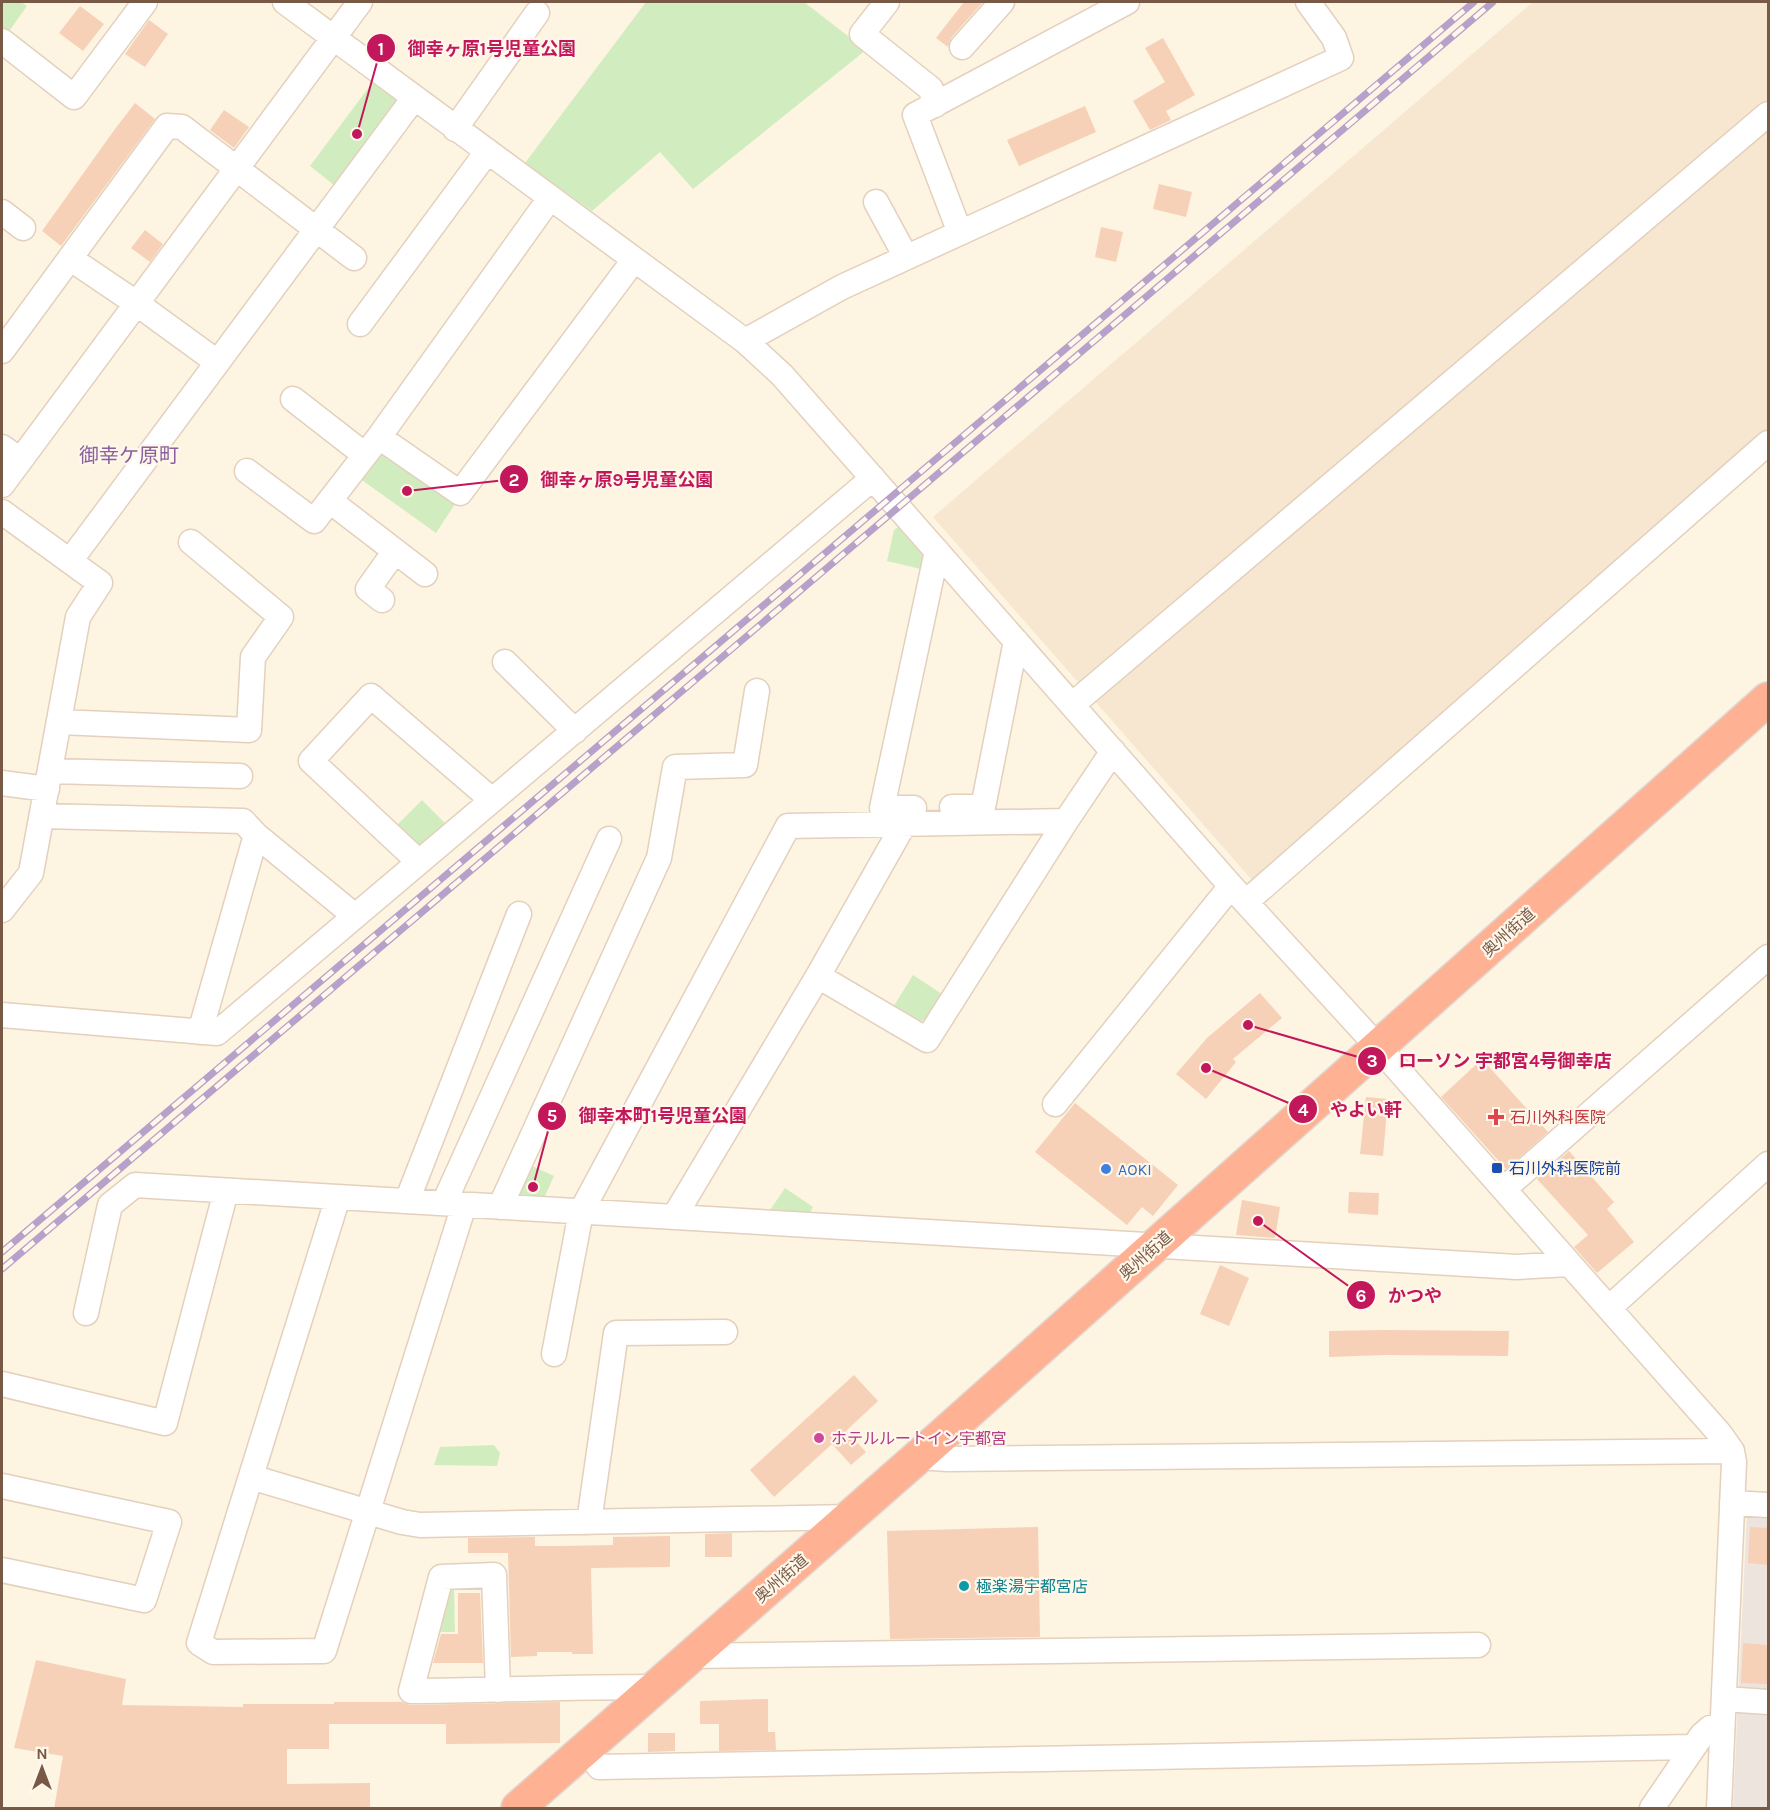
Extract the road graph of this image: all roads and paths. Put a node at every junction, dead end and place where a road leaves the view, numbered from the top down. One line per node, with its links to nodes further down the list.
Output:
1 (145, 2): 10 (street)
2 (285, 2): 9 (street)
3 (360, 2): 9 (street)
4 (887, 2): 13 (street)
5 (1002, 2): 11 (street)
6 (1127, 2): 13 (street)
7 (1308, 2): 23 (street)
8 (537, 13): 15 (street)
9 (332, 38): 12 (street); 17 (street)
10 (2, 41)
11 (962, 47)
12 (414, 98): 15 (street); 22 (street)
13 (934, 105): 23 (street)
14 (1768, 114): 52 (street)
15 (455, 129): 16 (street)
16 (487, 152): 18 (street); 29 (street)
17 (236, 168): 22 (street); 26 (street); 28 (street)
18 (550, 198): 27 (street); 35 (street)
19 (876, 202): 24 (street)
20 (2, 212): 21 (street)
21 (23, 228)
22 (315, 230): 25 (street); 32 (street)
23 (960, 233): 24 (street)
24 (906, 257): 30 (street)
25 (354, 258)
26 (71, 259): 28 (street); 31 (street)
27 (633, 260): 30 (street); 35 (street)
28 (136, 303): 32 (street); 36 (street)
29 (360, 324)
30 (745, 341): 38 (street)
31 (2, 351)
32 (217, 362): 45 (street)
33 (293, 399): 35 (street)
34 (1768, 443): 66 (street)
35 (372, 446): 40 (street)
36 (11, 453): 39 (street)
37 (247, 471): 40 (street)
38 (873, 478): 44 (street); 54 (street)
39 (2, 485)
40 (330, 501): 43 (street)
41 (2, 512): 45 (street)
42 (191, 542): 53 (street)
43 (395, 551): 46 (street); 47 (street)
44 (937, 551): 48 (street); 48 (street)
45 (70, 561): 53 (street)
46 (425, 574)
47 (382, 600)
48 (1016, 641): 52 (street)
49 (505, 662): 54 (street)
50 (758, 691): 82 (street)
51 (1768, 699): 74 (highway, 奥州街道)
52 (1072, 705): 55 (street)
53 (59, 722): 57 (street)
54 (575, 730): 59 (street)
55 (1113, 751): 61 (street); 66 (street)
56 (240, 776): 57 (street)
57 (49, 780): 58 (street); 60 (street)
58 (2, 783)
59 (492, 800): 65 (street); 65 (street)
60 (42, 816): 63 (street); 67 (street)
61 (1066, 821): 62 (street); 71 (street)
62 (904, 824): 71 (street); 83 (street)
63 (256, 835): 69 (street); 73 (street)
64 (609, 838): 81 (street)
65 (419, 862): 69 (street)
66 (1238, 894): 74 (street); 75 (street)
67 (2, 910)
68 (519, 914): 80 (street)
69 (355, 916): 73 (street)
70 (1768, 957): 77 (street)
71 (818, 976): 84 (street)
72 (2, 1015): 73 (street)
73 (200, 1032)
74 (1378, 1047): 77 (street); 85 (highway, 奥州街道)
75 (1055, 1104)
76 (1768, 1164): 87 (street)
77 (1504, 1189): 86 (street)
78 (226, 1191): 79 (street); 88 (street); 91 (street)
79 (338, 1197): 80 (street); 94 (street)
80 (407, 1201): 81 (street)
81 (454, 1204): 82 (street); 98 (street)
82 (500, 1207): 83 (street)
83 (581, 1212): 84 (street); 90 (street)
84 (674, 1217): 85 (street)
85 (1155, 1246): 86 (street); 93 (highway, 奥州街道)
86 (1569, 1264): 87 (street)
87 (1609, 1308): 92 (street)
88 (86, 1313)
89 (725, 1332): 100 (street)
90 (554, 1354)
91 (2, 1384)
92 (1732, 1451): 93 (street); 96 (street)
93 (918, 1457): 99 (highway, 奥州街道)
94 (251, 1477): 98 (street); 98 (street)
95 (2, 1486): 101 (street)
96 (1732, 1503): 97 (street); 106 (street)
97 (1768, 1505)
98 (369, 1512): 100 (street)
99 (850, 1517): 100 (street); 103 (highway, 奥州街道)
100 (589, 1522)
101 (2, 1570)
102 (1478, 1645): 103 (street)
103 (692, 1656): 104 (highway, 奥州街道)
104 (656, 1688): 105 (street); 110 (highway, 奥州街道)
105 (498, 1690): 105 (street)
106 (1724, 1699): 107 (street); 108 (street)
107 (1768, 1702)
108 (1722, 1725): 109 (street); 113 (street)
109 (1693, 1747): 110 (street); 112 (street)
110 (586, 1749): 111 (highway, 奥州街道)
111 (518, 1809)
112 (1652, 1809)
113 (1719, 1809)

